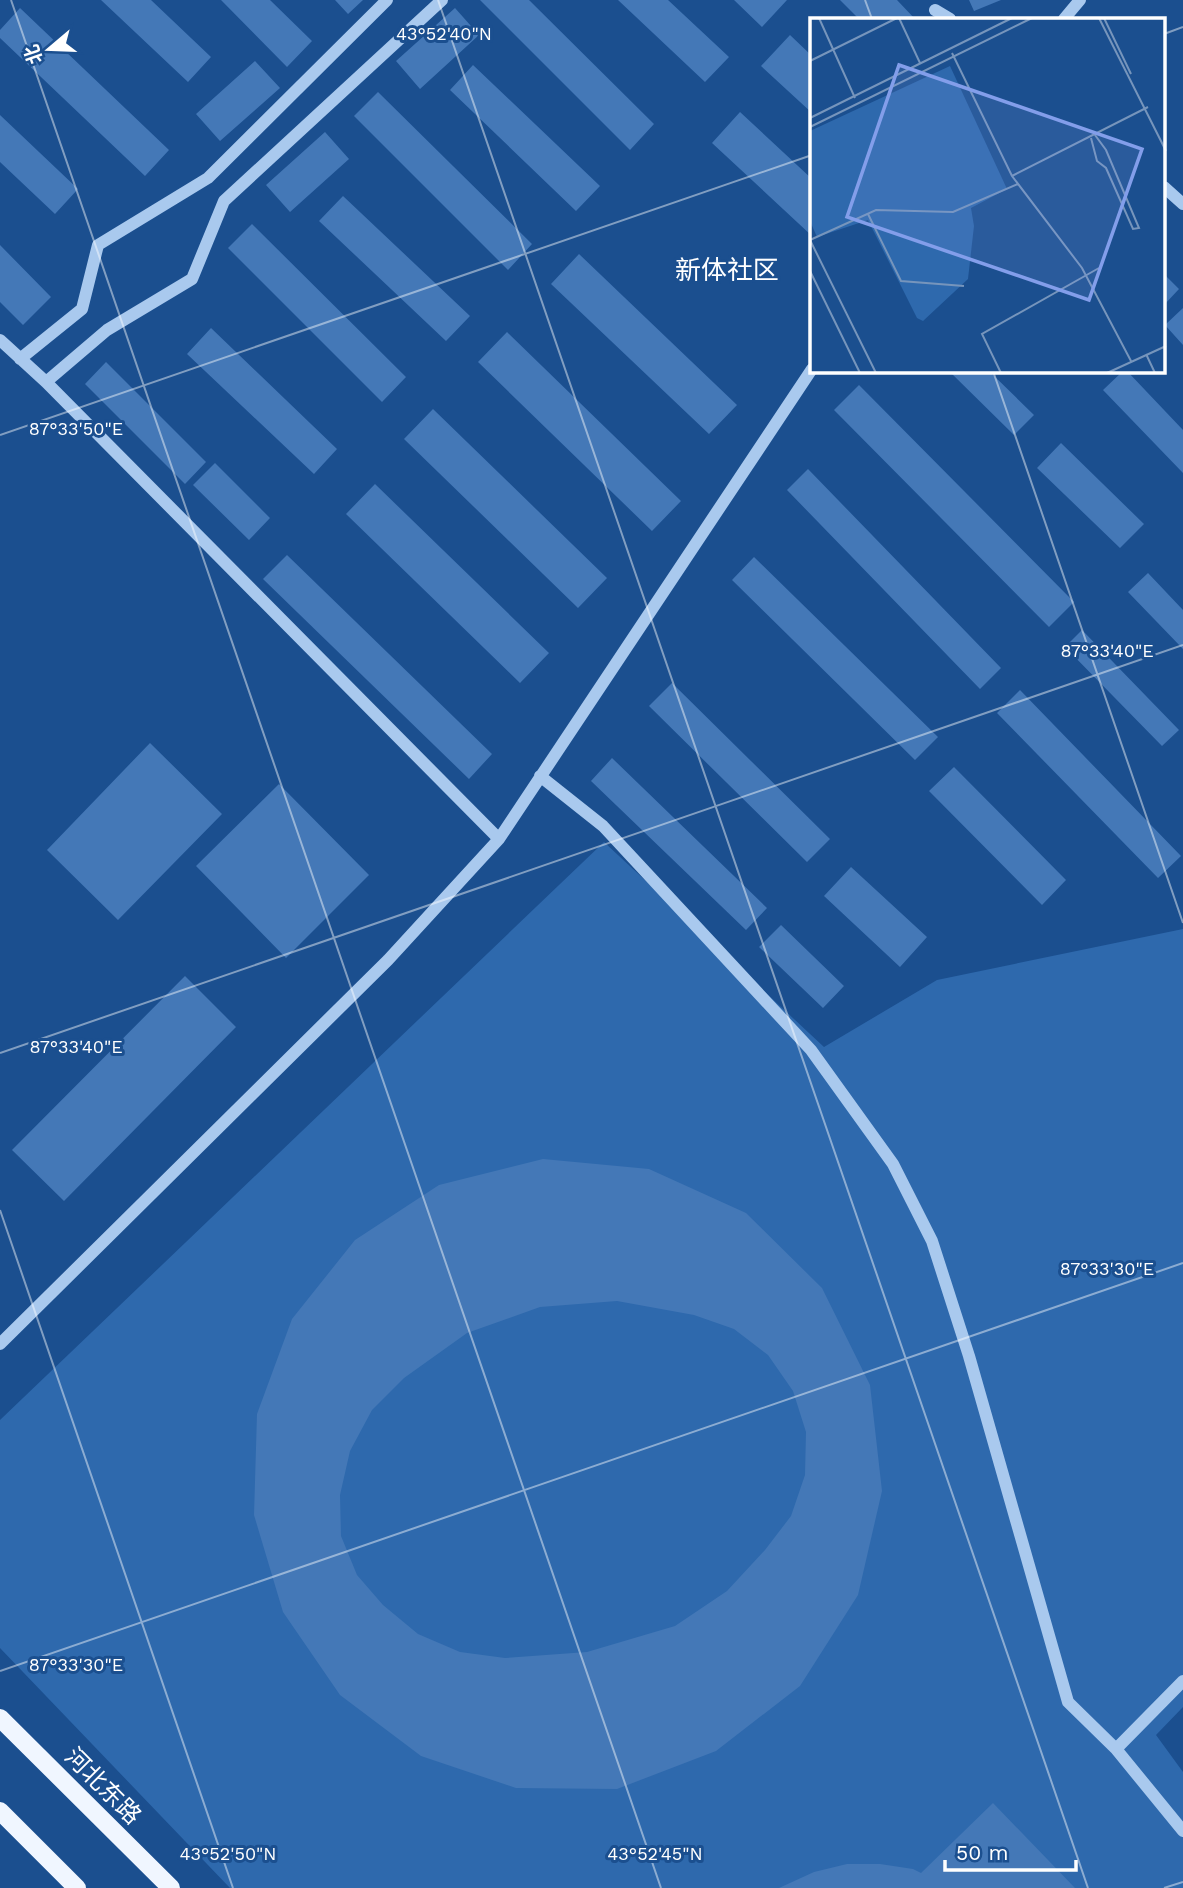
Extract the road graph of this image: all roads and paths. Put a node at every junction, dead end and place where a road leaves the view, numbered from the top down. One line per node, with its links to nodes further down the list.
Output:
1 (387, 0): 10 (street)
2 (442, 0): 12 (street)
3 (1080, 0): 6 (street)
4 (935, 10): 5 (street)
5 (948, 18)
6 (1065, 18)
7 (1166, 189): 8 (street)
8 (1183, 204)
9 (0, 340): 10 (street)
10 (20, 359): 12 (street)
11 (810, 372): 13 (street)
12 (46, 382): 14 (street)
13 (540, 776): 14 (street); 18 (street)
14 (499, 839): 15 (street)
15 (0, 1344)
16 (1183, 1681): 18 (street)
17 (0, 1718): 22 (main road, 河北东路)
18 (1116, 1749): 20 (street)
19 (0, 1811): 21 (main road)
20 (1183, 1831)
21 (78, 1888)
22 (171, 1888)

